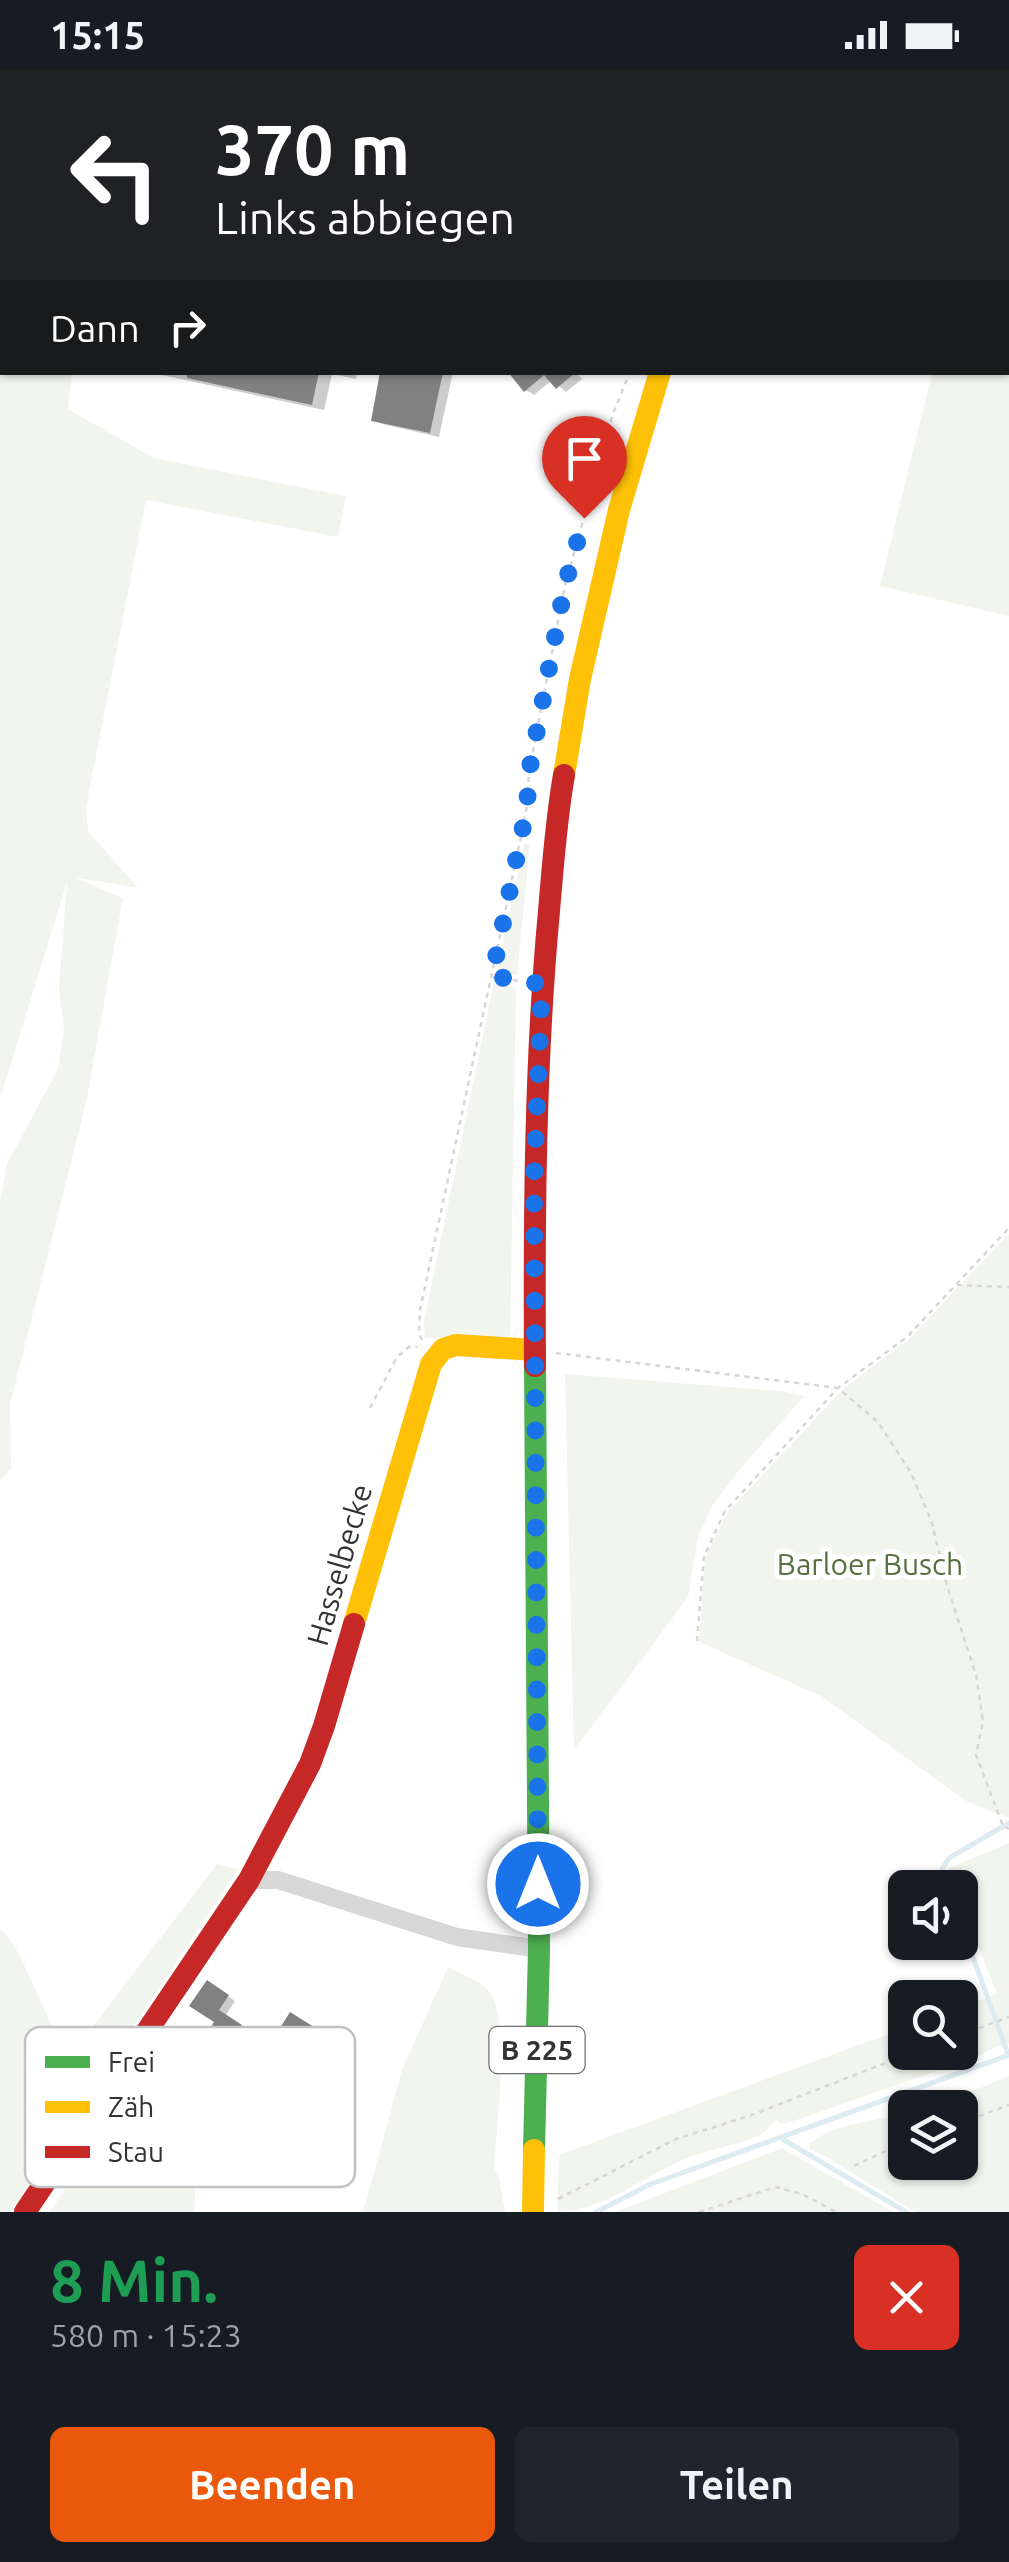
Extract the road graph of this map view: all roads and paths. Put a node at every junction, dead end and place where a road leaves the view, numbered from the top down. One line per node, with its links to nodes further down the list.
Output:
1 (629, 375): 3 (path)
2 (659, 375): 4 (main road, B 225)
3 (492, 976): 4 (path); 9 (path)
4 (542, 984): 8 (main road, B 225)
5 (1009, 1228): 6 (path)
6 (956, 1285): 7 (path); 10 (path)
7 (1009, 1288)
8 (535, 1350): 9 (main road); 10 (path); 15 (main road, B 225)
9 (436, 1356): 11 (path); 14 (main road, Hasselbecke)
10 (838, 1388): 12 (path); 13 (path)
11 (370, 1408)
12 (698, 1641)
13 (1009, 1829)
14 (249, 1880): 15 (street); 17 (main road, Hasselbecke)
15 (539, 1949): 25 (main road, B 225, bridge)
16 (1009, 2016): 18 (path)
17 (148, 2027)
18 (978, 2028)
19 (888, 2062): 25 (path)
20 (1009, 2105): 21 (path)
21 (978, 2117)
22 (888, 2150): 23 (path)
23 (854, 2166)
24 (42, 2187): 26 (main road, Hasselbecke)
25 (540, 2207)
26 (25, 2212)
27 (699, 2212): 28 (path)
28 (836, 2212)

